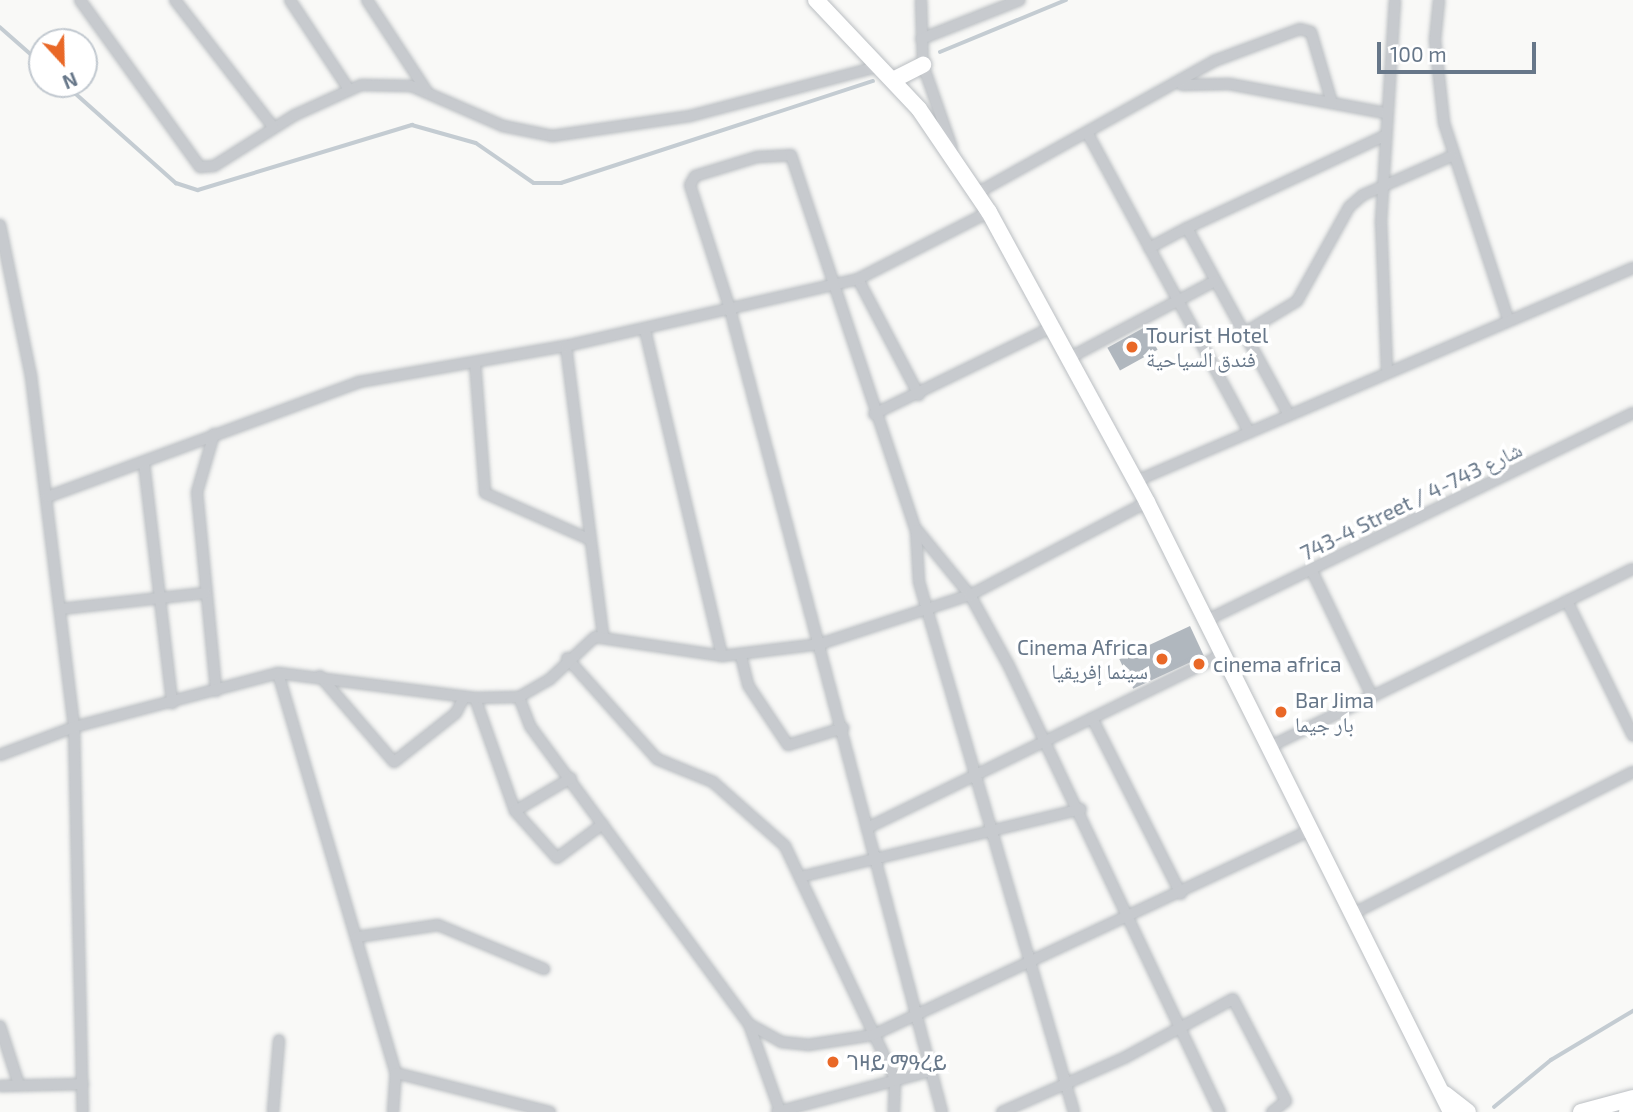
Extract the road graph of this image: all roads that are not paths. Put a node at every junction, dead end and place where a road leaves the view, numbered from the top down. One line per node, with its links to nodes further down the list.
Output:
1 (80, 0): 19 (street)
2 (175, 0): 19 (street)
3 (290, 0): 15 (street)
4 (367, 0): 16 (street)
5 (816, 0): 12 (main road)
6 (921, 0): 10 (street)
7 (1020, 0): 10 (street)
8 (1395, 0): 18 (street)
9 (1439, 0): 22 (street)
10 (921, 38): 11 (street)
11 (923, 65): 13 (main road); 23 (street)
12 (881, 66): 13 (main road); 16 (street)
13 (893, 80): 23 (main road)
14 (1178, 85): 17 (street); 17 (street); 20 (street)
15 (348, 88): 16 (street); 19 (street)
16 (426, 90)
17 (1332, 103): 18 (street)
18 (1385, 113): 21 (street)
19 (273, 127)
20 (1088, 134): 25 (street); 29 (street)
21 (1384, 136): 24 (street); 28 (street)
22 (1452, 156): 24 (street); 36 (street)
23 (955, 157): 25 (main road)
24 (1382, 184): 39 (street); 43 (street)
25 (977, 193): 26 (main road)
26 (989, 212): 31 (street); 37 (main road)
27 (0, 225): 52 (street)
28 (1187, 228): 29 (street); 32 (street)
29 (1150, 248): 34 (street)
30 (1633, 268): 36 (street)
31 (858, 279): 33 (street); 44 (street)
32 (1214, 281): 34 (street); 39 (street)
33 (832, 286): 35 (street); 35 (street); 47 (street)
34 (1178, 301): 41 (street); 48 (street)
35 (730, 309): 38 (street); 66 (street)
36 (1508, 319): 43 (street)
37 (1052, 327): 41 (main road); 44 (street)
38 (645, 330): 40 (street); 68 (street)
39 (1244, 333): 45 (street)
40 (566, 346): 42 (street); 55 (street)
41 (1069, 358): 51 (main road)
42 (475, 362): 49 (street); 55 (street)
43 (1387, 369): 45 (street)
44 (919, 395): 47 (street)
45 (1288, 413): 48 (street)
46 (1633, 413): 57 (street, 743-4 Street / شارع 743-4)
47 (874, 414): 54 (street)
48 (1249, 432): 51 (street)
49 (214, 435): 50 (street); 58 (street)
50 (144, 463): 52 (street); 61 (street)
51 (1136, 481): 53 (main road)
52 (47, 497): 62 (street)
53 (1147, 502): 59 (street); 64 (main road)
54 (916, 530): 59 (street); 63 (street)
55 (589, 539): 65 (street)
56 (1633, 569): 60 (street)
57 (1312, 571): 64 (street, 743-4 Street / شارع 743-4); 75 (street)
58 (205, 593): 61 (street); 73 (street)
59 (970, 595): 63 (street); 82 (street)
60 (1567, 601): 75 (street); 81 (street)
61 (161, 602): 62 (street); 77 (street)
62 (61, 609): 79 (street)
63 (928, 611): 66 (street); 86 (street)
64 (1205, 621): 67 (main road)
65 (603, 635): 68 (street); 70 (street)
66 (820, 644): 69 (street); 80 (street)
67 (1222, 655): 78 (street); 83 (main road)
68 (722, 656): 69 (street)
69 (741, 656): 80 (street)
70 (567, 658): 74 (street); 95 (street)
71 (278, 673): 72 (street); 73 (street); 99 (street)
72 (320, 676): 76 (street); 76 (street)
73 (216, 691): 77 (street)
74 (519, 696): 76 (street); 87 (street)
75 (1372, 696): 83 (street)
76 (469, 698): 89 (street)
77 (172, 703): 79 (street)
78 (1092, 718): 82 (street); 96 (street)
79 (74, 727): 84 (street); 111 (street)
80 (842, 728): 91 (street)
81 (1633, 736)
82 (1046, 739): 86 (street); 88 (street)
83 (1267, 748): 93 (main road)
84 (0, 755)
85 (1633, 772): 97 (street)
86 (973, 775): 91 (street); 92 (street)
87 (570, 778): 89 (street); 90 (street)
88 (1081, 809): 92 (street); 98 (street)
89 (515, 811): 90 (street)
90 (603, 824): 103 (street)
91 (869, 827): 94 (street)
92 (991, 830): 94 (street); 100 (street)
93 (1309, 831): 96 (street); 97 (main road)
94 (877, 857): 95 (street); 102 (street)
95 (800, 877): 106 (street)
96 (1181, 894): 98 (street)
97 (1350, 915): 116 (main road)
98 (1130, 918): 100 (street); 105 (street)
99 (357, 937): 101 (street); 109 (street)
100 (1029, 961): 102 (street); 112 (street)
101 (544, 969)
102 (917, 1017): 106 (street); 108 (street)
103 (748, 1024): 106 (street); 117 (street)
104 (0, 1026): 113 (street)
105 (1184, 1029): 112 (street); 127 (street); 128 (street)
106 (873, 1035): 110 (street)
107 (279, 1040): 120 (street)
108 (930, 1071): 110 (street); 124 (street)
109 (396, 1073): 121 (street); 122 (street)
110 (895, 1079): 117 (street); 123 (street)
111 (83, 1084): 113 (street); 119 (street)
112 (1066, 1084): 125 (street); 126 (street)
113 (19, 1085): 114 (street)
114 (0, 1086)
115 (1633, 1098): 131 (main road)
116 (1443, 1100): 129 (main road); 130 (main road)
117 (778, 1111)
118 (1633, 1111): 132 (main road)
119 (83, 1112)
120 (273, 1112)
121 (393, 1112)
122 (550, 1112)
123 (894, 1112)
124 (942, 1112)
125 (1002, 1112)
126 (1074, 1112)
127 (1220, 1112)
128 (1272, 1112)
129 (1451, 1112)
130 (1468, 1112)
131 (1581, 1112)
132 (1627, 1112)

